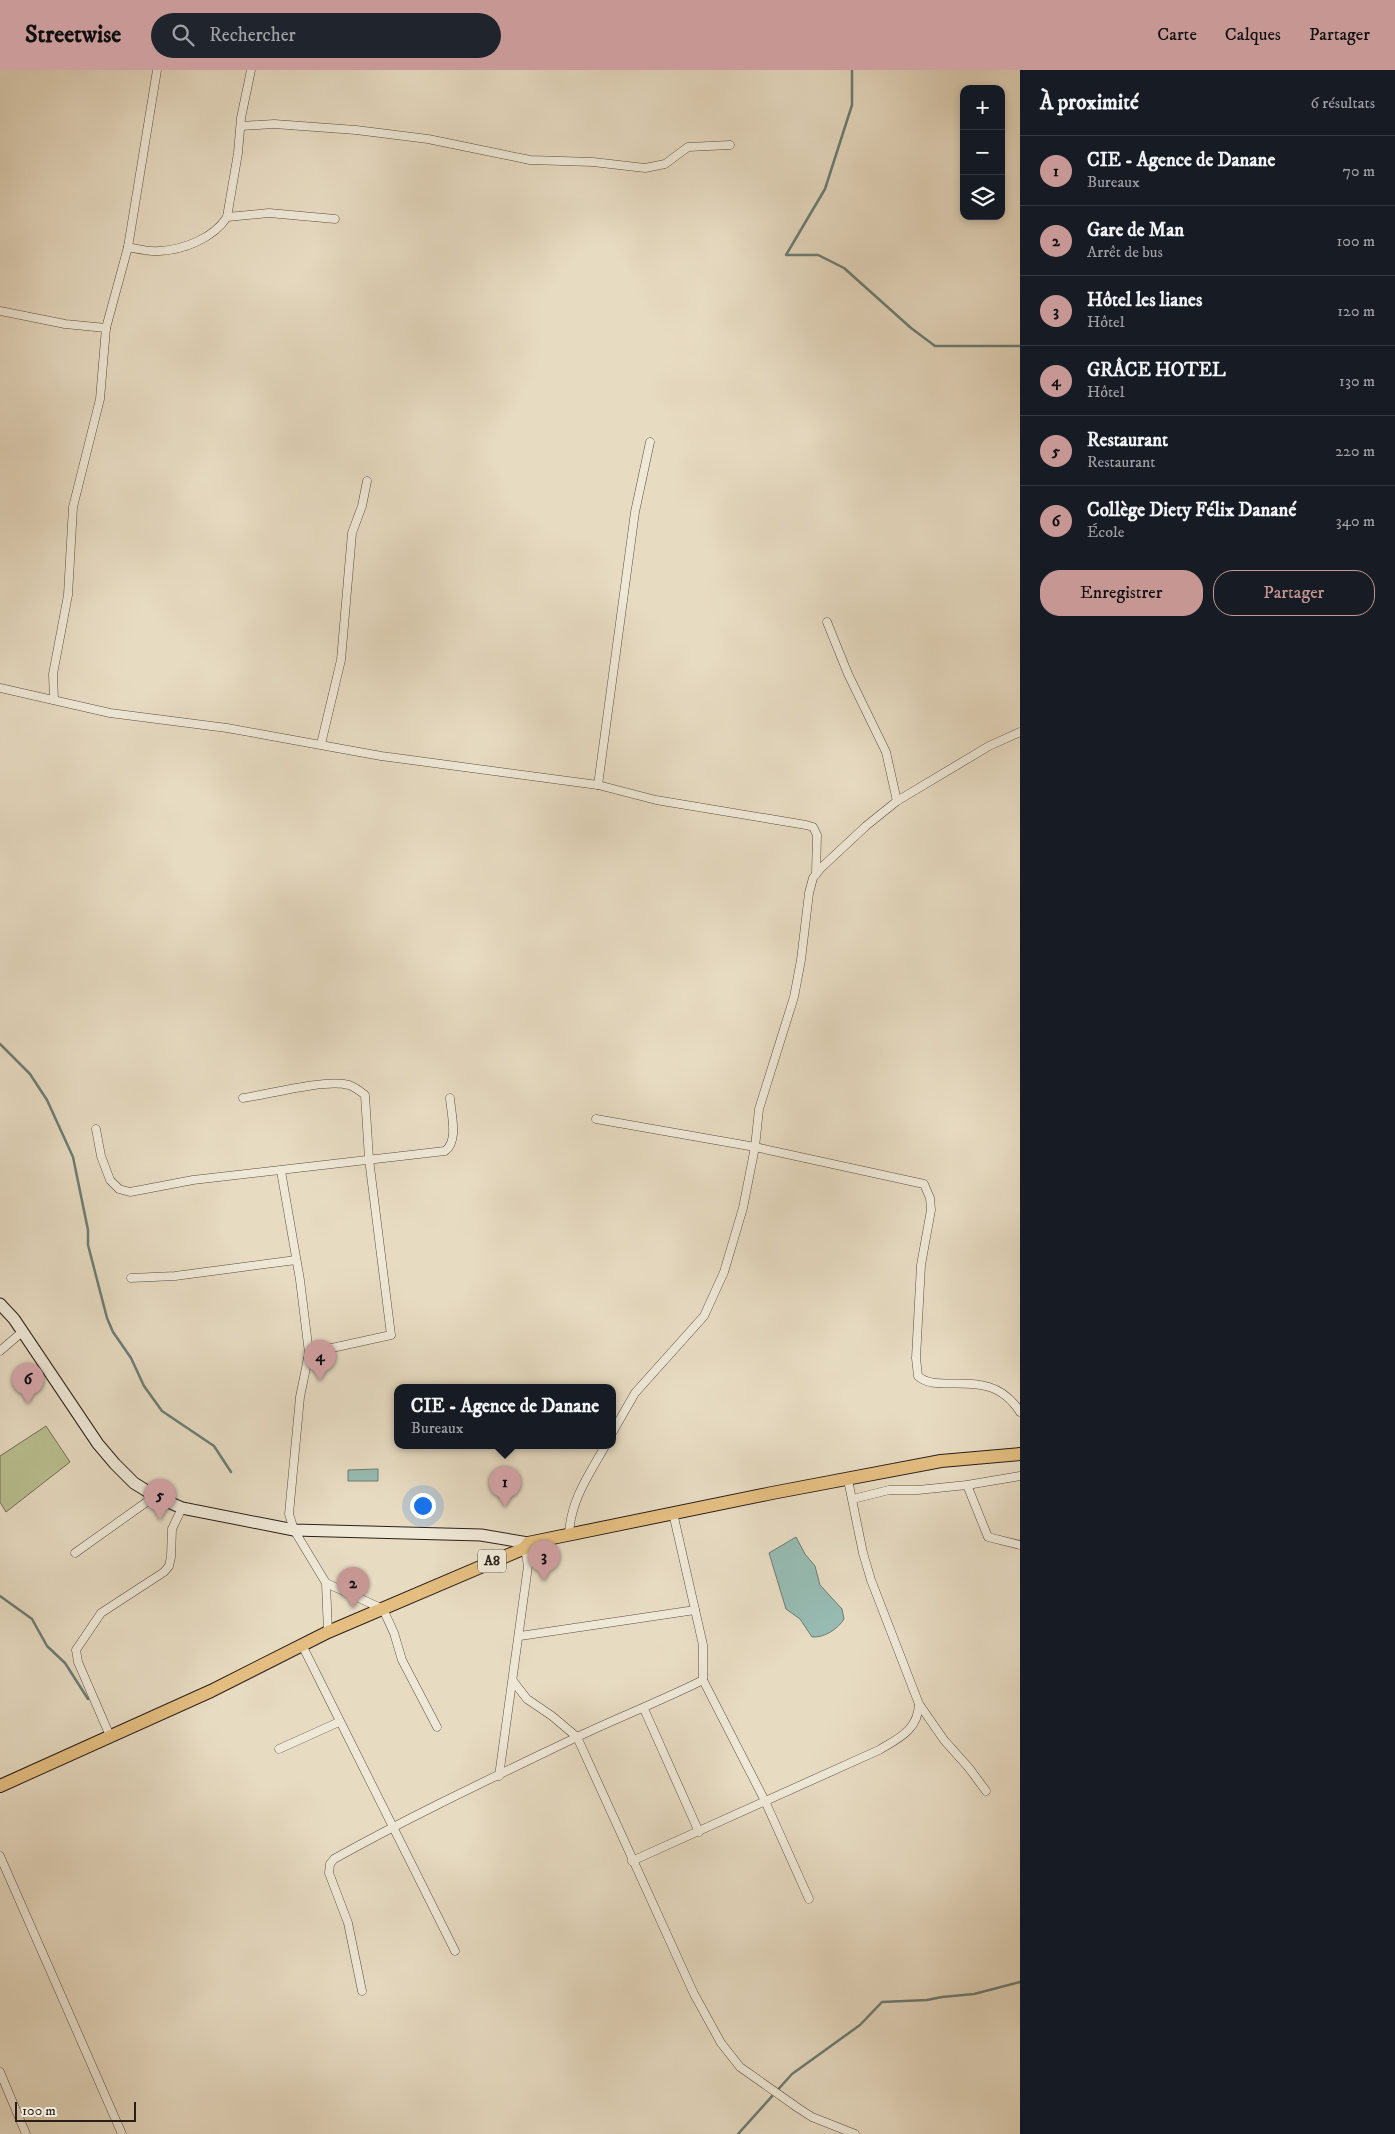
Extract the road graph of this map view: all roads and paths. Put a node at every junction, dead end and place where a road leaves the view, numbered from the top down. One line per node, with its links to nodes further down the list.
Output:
1 (157, 70): 7 (street)
2 (251, 70): 3 (street)
3 (241, 126): 4 (street); 5 (street)
4 (730, 145)
5 (227, 218): 6 (street); 7 (street)
6 (335, 220)
7 (128, 247): 9 (street)
8 (0, 312): 9 (street)
9 (106, 328): 14 (street)
10 (650, 442): 17 (street)
11 (367, 481): 16 (street)
12 (827, 622): 18 (street)
13 (0, 688): 14 (street)
14 (54, 700): 16 (street)
15 (1020, 732): 18 (street)
16 (321, 744): 17 (street)
17 (598, 786): 19 (street)
18 (897, 801): 19 (street)
19 (816, 874): 24 (street)
20 (244, 1098): 25 (street)
21 (450, 1098): 25 (street)
22 (596, 1118): 24 (street)
23 (96, 1129): 26 (street)
24 (755, 1147): 33 (street); 34 (street)
25 (369, 1159): 26 (street); 32 (street)
26 (281, 1171): 27 (street)
27 (296, 1260): 28 (street); 32 (street)
28 (131, 1278)
29 (0, 1304): 30 (street)
30 (22, 1332): 31 (street); 40 (street)
31 (0, 1351)
32 (309, 1353): 44 (street)
33 (1020, 1412)
34 (616, 1426)
35 (603, 1449): 45 (street)
36 (1020, 1454): 38 (main road, A8)
37 (1020, 1476): 39 (street)
38 (848, 1480): 41 (street); 43 (main road, A8)
39 (967, 1485): 41 (street); 46 (street)
40 (155, 1496): 42 (street); 48 (street)
41 (852, 1499): 57 (street)
42 (182, 1508): 44 (street); 61 (street)
43 (673, 1513): 45 (main road, A8); 51 (street)
44 (294, 1530): 47 (street); 49 (street)
45 (569, 1534): 47 (main road, A8)
46 (1020, 1545)
47 (526, 1546): 50 (main road, A8); 53 (street)
48 (75, 1553)
49 (326, 1583): 50 (street); 52 (street)
50 (383, 1609): 52 (main road, A8); 60 (street)
51 (695, 1610): 53 (street); 55 (street)
52 (328, 1632): 54 (main road, A8)
53 (520, 1636): 56 (street)
54 (303, 1647): 59 (street); 61 (main road, A8)
55 (703, 1680): 58 (street); 67 (street)
56 (513, 1681): 62 (street); 64 (street)
57 (918, 1704): 66 (street); 67 (street)
58 (644, 1709): 62 (street); 69 (street)
59 (339, 1722): 63 (street); 68 (street)
60 (437, 1728)
61 (110, 1736): 65 (main road, A8)
62 (576, 1737): 64 (street); 71 (street)
63 (279, 1749)
64 (499, 1776): 68 (street)
65 (0, 1786)
66 (986, 1791)
67 (765, 1801): 69 (street); 72 (street)
68 (393, 1827): 73 (street); 74 (street)
69 (699, 1832): 71 (street)
70 (0, 1856): 77 (street)
71 (632, 1861): 78 (street)
72 (809, 1899)
73 (455, 1951)
74 (362, 1990)
75 (0, 2072): 76 (street)
76 (26, 2134)
77 (122, 2134)
78 (855, 2134)

